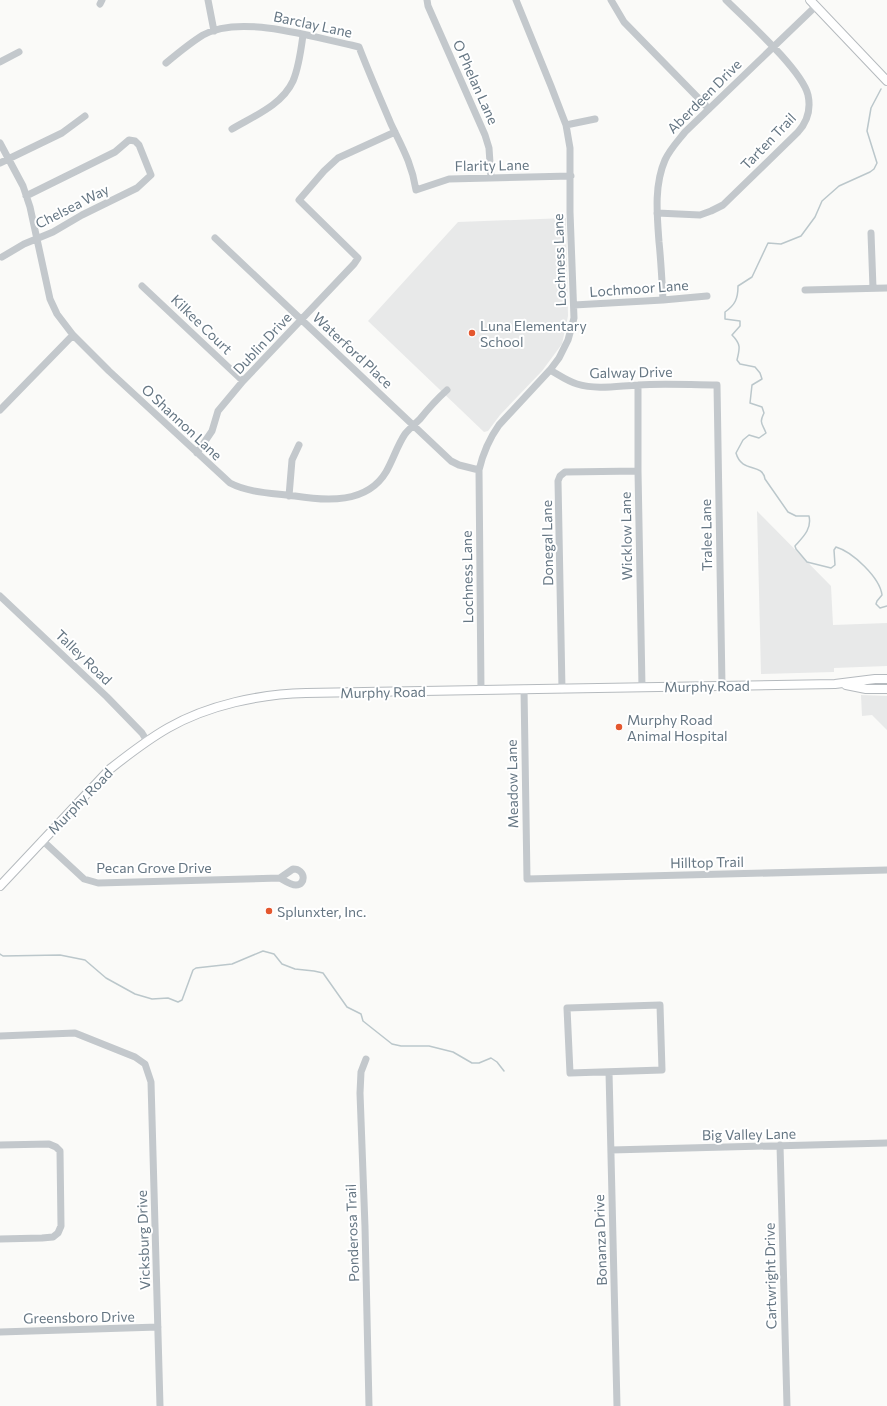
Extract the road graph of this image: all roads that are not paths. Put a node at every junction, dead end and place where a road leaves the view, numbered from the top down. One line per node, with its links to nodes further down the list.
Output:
1 (208, 0): 7 (street)
2 (427, 0): 24 (street, O Phelan Lane)
3 (516, 0): 17 (street, Lochness Lane)
4 (611, 0): 14 (street)
5 (726, 0): 9 (street, Tarten Trail)
6 (813, 3): 9 (street, Aberdeen Drive); 13 (main road)
7 (214, 30): 8 (street, Barclay Lane); 12 (street, Barclay Lane)
8 (303, 35): 18 (street); 19 (street, Barclay Lane)
9 (773, 47): 14 (street, Aberdeen Drive); 27 (street, Tarten Trail)
10 (19, 52): 11 (street)
11 (0, 62)
12 (166, 63)
13 (887, 81)
14 (709, 109): 27 (street, Aberdeen Drive)
15 (85, 116): 21 (street)
16 (595, 119): 17 (street)
17 (566, 125): 23 (street, Lochness Lane)
18 (232, 129)
19 (395, 132): 25 (street, Barclay Lane); 39 (street, Dublin Drive)
20 (0, 143): 21 (street, O Shannon Lane)
21 (8, 159): 22 (street); 26 (street, O Shannon Lane)
22 (0, 163)
23 (570, 176): 24 (street, Flarity Lane); 38 (street, Lochness Lane)
24 (491, 178): 25 (street, Flarity Lane)
25 (416, 190)
26 (26, 196): 29 (street, O Shannon Lane); 29 (street, Chelsea Way)
27 (657, 213): 37 (street, Aberdeen Drive)
28 (871, 232): 33 (street)
29 (38, 238): 31 (street, Chelsea Way); 40 (street, O Shannon Lane)
30 (215, 238): 39 (street, Waterford Place)
31 (2, 257)
32 (142, 286): 42 (street, Kilkee Court)
33 (873, 288): 34 (street); 35 (street)
34 (887, 288)
35 (805, 290)
36 (707, 296): 37 (street, Lochmoor Lane)
37 (663, 300): 38 (street, Lochmoor Lane)
38 (574, 305): 41 (street, Lochness Lane)
39 (302, 320): 42 (street, Dublin Drive); 47 (street, Waterford Place)
40 (73, 335): 46 (street); 49 (street, O Shannon Lane)
41 (550, 370): 43 (street, Galway Drive); 50 (street, Lochness Lane)
42 (243, 381): 49 (street, Dublin Drive)
43 (638, 385): 44 (street, Galway Drive); 51 (street, Wicklow Lane)
44 (717, 385): 56 (street, Tralee Lane)
45 (447, 390): 47 (street, O Shannon Lane)
46 (0, 410)
47 (414, 425): 50 (street, Waterford Place); 52 (street, O Shannon Lane)
48 (299, 445): 52 (street)
49 (197, 453): 52 (street, O Shannon Lane)
50 (479, 470): 61 (street, Lochness Lane)
51 (638, 471): 57 (street, Wicklow Lane); 58 (street, Donegal Lane)
52 (289, 496)
53 (0, 596): 62 (street, Talley Road)
54 (887, 679): 55 (main road, Murphy Road)
55 (835, 684): 56 (main road, Murphy Road); 60 (main road, Murphy Road)
56 (722, 685): 57 (main road, Murphy Road)
57 (642, 687): 58 (main road, Murphy Road)
58 (562, 688): 59 (main road, Murphy Road)
59 (524, 689): 61 (main road, Murphy Road); 66 (street, Meadow Lane)
60 (887, 689)
61 (482, 690): 62 (main road, Murphy Road)
62 (147, 741): 63 (main road, Murphy Road)
63 (42, 840): 65 (street, Pecan Grove Drive); 67 (main road, Murphy Road)
64 (887, 870): 66 (street, Hilltop Trail)
65 (280, 878)
66 (527, 879)
67 (0, 886)
68 (0, 1036): 76 (street, Vicksburg Drive)
69 (366, 1060): 79 (street, Ponderosa Trail)
70 (609, 1072): 70 (street); 74 (street, Bonanza Drive)
71 (887, 1143): 73 (street, Big Valley Lane)
72 (0, 1145): 75 (street)
73 (780, 1146): 74 (street, Big Valley Lane); 81 (street, Cartwright Drive)
74 (611, 1150): 80 (street, Bonanza Drive)
75 (0, 1239)
76 (158, 1328): 77 (street, Greensboro Drive); 78 (street, Vicksburg Drive)
77 (0, 1332)
78 (160, 1406)
79 (370, 1406)
80 (617, 1406)
81 (787, 1406)

